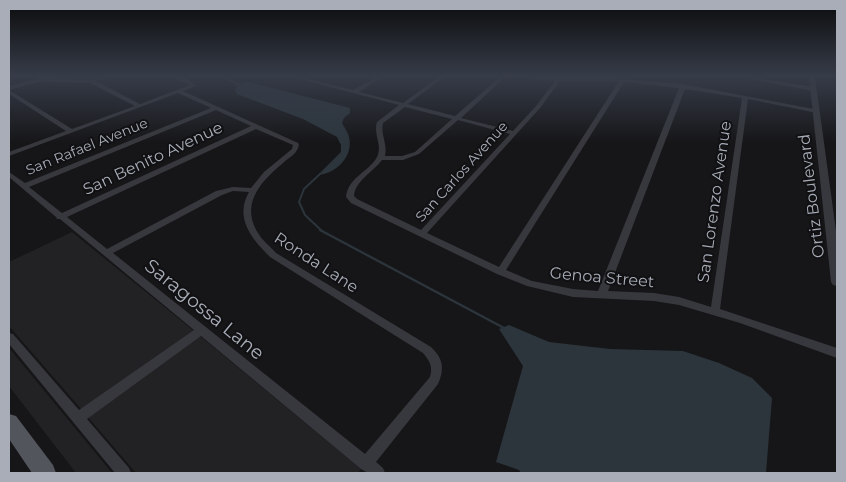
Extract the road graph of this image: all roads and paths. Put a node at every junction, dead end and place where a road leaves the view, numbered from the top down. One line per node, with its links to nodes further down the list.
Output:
1 (21, 99): 20 (street)
2 (127, 99): 15 (street)
3 (159, 99): 15 (street)
4 (197, 99): 16 (street)
5 (382, 99): 14 (street)
6 (411, 99): 14 (street)
7 (477, 99): 18 (street)
8 (543, 99): 21 (street, San Carlos Avenue)
9 (610, 99): 31 (street)
10 (678, 99): 33 (street)
11 (745, 99): 34 (street, San Lorenzo Avenue)
12 (758, 99): 17 (street)
13 (815, 99): 17 (street, Ortiz Boulevard)
14 (403, 105): 18 (street); 23 (street)
15 (140, 106): 20 (street)
16 (216, 108): 19 (street); 25 (street, San Rafael Avenue)
17 (817, 111): 32 (street, Ortiz Boulevard)
18 (456, 118): 21 (street); 23 (street)
19 (257, 126): 26 (street, Ronda Lane); 28 (street, San Benito Avenue)
20 (72, 131): 22 (street)
21 (514, 133): 29 (street, San Carlos Avenue)
22 (9, 154)
23 (380, 158): 27 (street)
24 (9, 174): 25 (street, Saragossa Lane)
25 (24, 186): 28 (street, Saragossa Lane)
26 (252, 190): 30 (street); 40 (street, Ronda Lane)
27 (349, 194): 29 (street, Genoa Street)
28 (60, 217): 30 (street, Saragossa Lane)
29 (422, 234): 31 (street, Genoa Street)
30 (106, 253): 35 (street, Saragossa Lane)
31 (500, 272): 33 (street, Genoa Street)
32 (837, 282)
33 (602, 294): 34 (street, Genoa Street)
34 (715, 311): 37 (street, Genoa Street)
35 (202, 330): 38 (street); 40 (street, Saragossa Lane)
36 (9, 337): 38 (street)
37 (837, 352)
38 (78, 418): 42 (street)
39 (9, 423): 41 (main road)
40 (366, 464): 43 (street, Saragossa Lane)
41 (45, 473)
42 (124, 473)
43 (378, 473)

